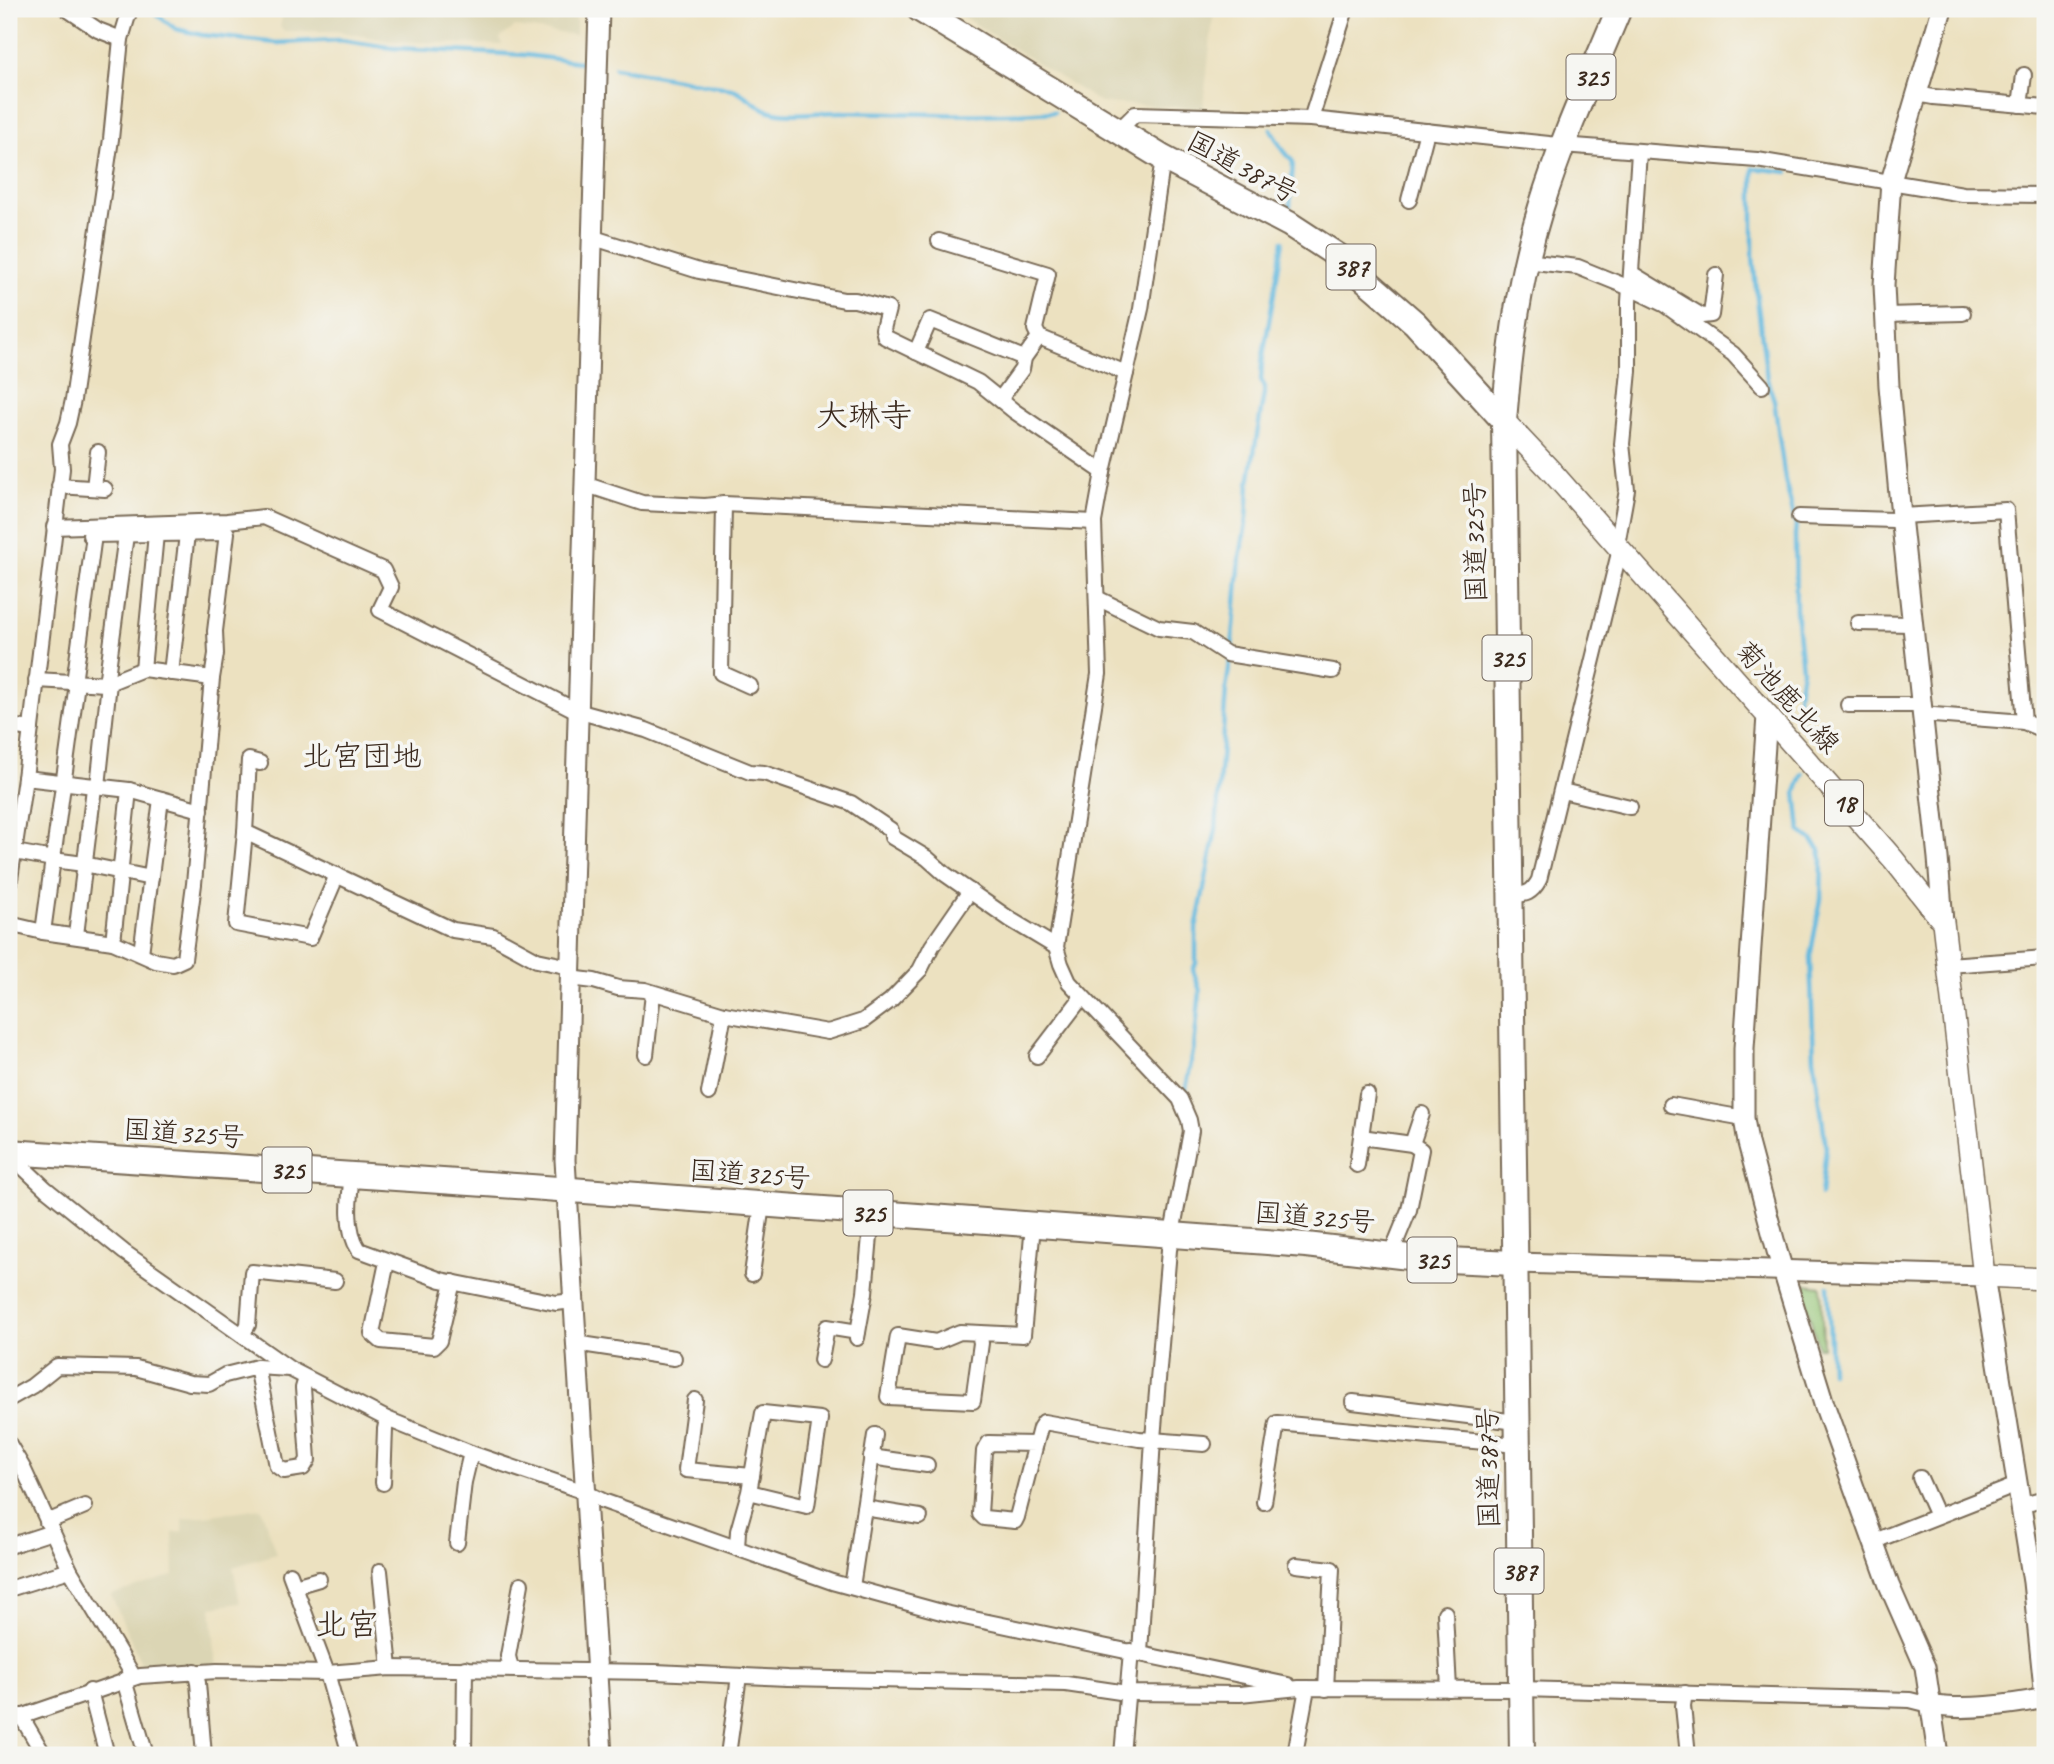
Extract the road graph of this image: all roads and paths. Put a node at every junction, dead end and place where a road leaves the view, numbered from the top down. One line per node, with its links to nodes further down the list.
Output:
1 (67, 9): 8 (street)
2 (130, 9): 8 (street)
3 (599, 9): 22 (street)
4 (919, 9): 14 (highway, 国道387号 / 387)
5 (1346, 9): 13 (street)
6 (1619, 9): 16 (highway, 国道325号 / 325)
7 (1942, 9): 10 (street)
8 (121, 38): 39 (street)
9 (2024, 75): 11 (street)
10 (1917, 94): 11 (street); 19 (street)
11 (2021, 105): 12 (street)
12 (2045, 107)
13 (1311, 119): 14 (street); 15 (street)
14 (1118, 131): 18 (highway, 国道387号 / 387)
15 (1427, 131): 16 (street); 21 (street)
16 (1563, 145): 17 (street); 24 (highway, 国道325号 / 325)
17 (1639, 152): 19 (street); 26 (street)
18 (1163, 158): 32 (street); 35 (highway, 国道387号 / 387)
19 (1891, 181): 20 (street); 28 (street)
20 (2045, 195)
21 (1409, 200)
22 (591, 237): 30 (street); 38 (street)
23 (939, 241): 29 (street)
24 (1526, 261): 26 (street); 35 (highway, 国道325号 / 325)
25 (1716, 275): 26 (street)
26 (1630, 280): 33 (street); 49 (street)
27 (1963, 313): 28 (street)
28 (1885, 315): 42 (street)
29 (1038, 337): 31 (street); 32 (street)
30 (916, 352): 31 (street); 34 (street)
31 (1024, 358): 34 (street)
32 (1126, 373): 37 (street)
33 (1762, 386)
34 (1001, 398): 37 (street)
35 (1504, 421): 49 (main road, 菊池鹿北線 / 18); 87 (highway, 国道325号 / 325)
36 (98, 452): 39 (street)
37 (1104, 472): 43 (street)
38 (584, 484): 40 (street); 63 (street)
39 (59, 486): 44 (street)
40 (724, 504): 43 (street); 60 (street)
41 (1799, 517): 42 (street)
42 (1901, 519): 52 (street); 65 (street)
43 (1094, 522): 50 (street)
44 (54, 531): 47 (street); 57 (street); 63 (street)
45 (156, 534): 46 (street); 48 (street); 53 (street)
46 (187, 534): 55 (street); 56 (street)
47 (94, 535): 48 (street); 58 (street)
48 (126, 535): 59 (street)
49 (1618, 547): 64 (main road, 菊池鹿北線 / 18); 74 (street)
50 (1099, 599): 54 (street); 93 (street)
51 (1858, 623): 52 (street)
52 (1912, 624): 62 (street)
53 (143, 669): 55 (street); 59 (street)
54 (1333, 671)
55 (171, 673): 56 (street)
56 (212, 678): 77 (street)
57 (36, 680): 58 (street); 67 (street)
58 (76, 683): 59 (street); 71 (street)
59 (108, 683): 72 (street)
60 (750, 686)
61 (1848, 705): 62 (street)
62 (1921, 709): 65 (street); 88 (street)
63 (577, 711): 86 (street); 97 (street)
64 (1767, 716): 88 (main road, 菊池鹿北線 / 18); 107 (street)
65 (2024, 722): 68 (street)
66 (9, 726): 67 (street)
67 (31, 729): 70 (street)
68 (2045, 730)
69 (248, 760): 78 (street)
70 (25, 778): 71 (street); 79 (street)
71 (63, 783): 72 (street); 80 (street)
72 (96, 787): 73 (street); 81 (street)
73 (129, 790): 75 (street); 82 (street)
74 (1562, 791): 76 (street); 87 (street)
75 (162, 799): 77 (street); 84 (street)
76 (1630, 807)
77 (201, 810): 94 (street)
78 (246, 832): 83 (street); 83 (street)
79 (15, 852): 80 (street); 85 (street)
80 (53, 859): 81 (street); 90 (street)
81 (84, 864): 82 (street); 91 (street)
82 (120, 873): 84 (street); 92 (street)
83 (337, 875): 97 (street)
84 (151, 878): 94 (street)
85 (9, 886)
86 (970, 891): 93 (street); 100 (street)
87 (1511, 895): 120 (highway, 国道325号 / 325)
88 (1943, 922): 96 (main road)
89 (9, 924): 90 (street)
90 (43, 932): 91 (street)
91 (76, 935): 92 (street)
92 (113, 942): 94 (street)
93 (1056, 947): 99 (street)
94 (141, 953)
95 (2045, 958): 96 (street)
96 (1948, 965): 123 (main road)
97 (570, 972): 98 (street); 113 (street)
98 (653, 994): 100 (street); 101 (street)
99 (1082, 997): 102 (street); 117 (street)
100 (724, 1014): 103 (street)
101 (646, 1055)
102 (1037, 1056)
103 (709, 1093)
104 (1367, 1094): 108 (street)
105 (1671, 1105): 107 (street)
106 (1422, 1114): 109 (street)
107 (1744, 1118): 121 (street)
108 (1361, 1138): 109 (street); 111 (street)
109 (1412, 1144): 118 (street)
110 (9, 1153): 112 (highway, 国道325号 / 325); 129 (street)
111 (1357, 1165)
112 (352, 1175): 113 (highway, 国道325号 / 325); 119 (street)
113 (566, 1190): 114 (highway, 国道325号 / 325); 127 (street)
114 (762, 1205): 115 (highway, 国道325号 / 325); 122 (street)
115 (872, 1213): 116 (highway, 国道325号 / 325); 132 (street)
116 (1033, 1225): 117 (highway, 国道325号 / 325); 128 (street)
117 (1170, 1236): 118 (highway, 国道325号 / 325); 142 (street)
118 (1391, 1254): 120 (highway, 国道325号 / 325)
119 (387, 1262): 126 (street); 126 (street)
120 (1514, 1264): 121 (street); 140 (highway, 国道387号 / 387)
121 (1784, 1270): 123 (street); 164 (street)
122 (752, 1273)
123 (1984, 1276): 124 (main road); 152 (street)
124 (2045, 1279)
125 (335, 1282): 129 (street)
126 (453, 1282): 127 (street)
127 (573, 1301): 130 (street)
128 (979, 1333): 128 (street)
129 (242, 1335): 134 (street)
130 (575, 1343): 131 (street); 153 (street)
131 (674, 1358)
132 (821, 1360)
133 (257, 1367): 134 (street); 135 (street); 136 (street)
134 (290, 1369): 135 (street)
135 (306, 1378): 139 (street)
136 (9, 1399)
137 (695, 1400): 149 (street)
138 (1353, 1402): 140 (street)
139 (387, 1419): 146 (street); 151 (street)
140 (1517, 1433): 156 (street); 187 (highway, 国道387号 / 387)
141 (874, 1435): 147 (street)
142 (1153, 1439): 144 (street); 145 (street); 175 (street)
143 (9, 1444): 162 (street)
144 (1036, 1444): 144 (street)
145 (1204, 1444)
146 (471, 1453): 153 (street); 163 (street)
147 (872, 1457): 148 (street); 159 (street)
148 (927, 1465)
149 (752, 1476): 154 (street); 154 (street)
150 (1920, 1478): 160 (street)
151 (383, 1483)
152 (2017, 1485): 158 (street); 160 (street)
153 (585, 1492): 166 (street); 180 (street)
154 (749, 1492): 166 (street)
155 (2045, 1499): 158 (street)
156 (1264, 1502)
157 (85, 1506): 162 (street)
158 (2020, 1506): 191 (street)
159 (864, 1508): 161 (street); 172 (street)
160 (1937, 1516): 164 (street)
161 (920, 1517)
162 (50, 1527): 165 (street); 168 (street)
163 (457, 1542)
164 (1872, 1542): 192 (street)
165 (9, 1546)
166 (737, 1548): 172 (street)
167 (1296, 1565): 185 (street)
168 (69, 1570): 173 (street); 183 (street)
169 (380, 1571): 176 (street)
170 (319, 1578): 181 (street)
171 (521, 1584): 178 (street)
172 (852, 1587): 175 (street)
173 (9, 1588)
174 (1445, 1614): 186 (street)
175 (1135, 1652): 184 (street); 189 (street)
176 (390, 1668): 177 (street); 181 (street)
177 (465, 1668): 178 (street); 200 (street)
178 (511, 1669): 180 (street)
179 (195, 1671): 181 (street); 183 (street); 198 (street)
180 (598, 1672): 182 (street); 201 (street)
181 (327, 1673): 199 (street)
182 (739, 1676): 189 (street); 202 (street)
183 (129, 1678): 188 (street); 197 (street)
184 (1303, 1688): 185 (street); 189 (street); 194 (street)
185 (1326, 1689): 186 (street)
186 (1449, 1689): 187 (street)
187 (1521, 1689): 190 (street); 204 (highway, 国道387号 / 387)
188 (90, 1691): 193 (street); 196 (street)
189 (1128, 1693): 203 (street)
190 (1685, 1693): 192 (street); 205 (street)
191 (2045, 1698): 192 (street)
192 (1930, 1705): 206 (street)
193 (15, 1718): 195 (street)
194 (1295, 1754)
195 (44, 1755)
196 (107, 1755)
197 (146, 1755)
198 (204, 1755)
199 (351, 1755)
200 (464, 1755)
201 (602, 1755)
202 (727, 1755)
203 (1122, 1755)
204 (1522, 1755)
205 (1688, 1755)
206 (1938, 1755)

